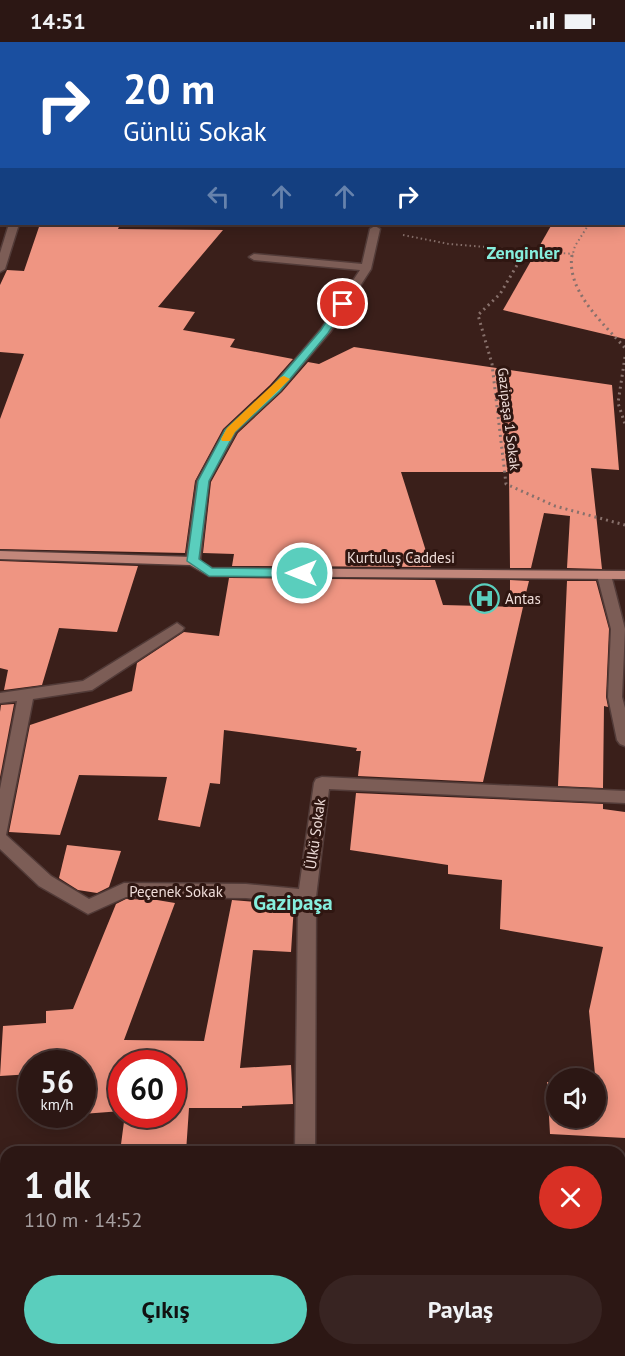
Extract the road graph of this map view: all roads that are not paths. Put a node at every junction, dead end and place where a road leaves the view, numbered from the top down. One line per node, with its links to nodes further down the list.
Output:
1 (14, 225): 5 (street)
2 (375, 229): 4 (street)
3 (254, 257): 4 (street)
4 (365, 267): 7 (street)
5 (0, 269)
6 (0, 555): 7 (main road, Kurtuluş Caddesi)
7 (193, 561): 8 (main road, Kurtuluş Caddesi)
8 (604, 575): 9 (main road, Kurtuluş Caddesi); 13 (street)
9 (625, 575)
10 (177, 628): 11 (street)
11 (26, 694): 12 (street); 15 (street)
12 (0, 698)
13 (625, 740)
14 (625, 797): 17 (street, Ülkü Sokak)
15 (0, 831)
16 (0, 840): 17 (street, Peçenek Sokak)
17 (307, 897): 18 (street, Ülkü Sokak)
18 (305, 1146)

